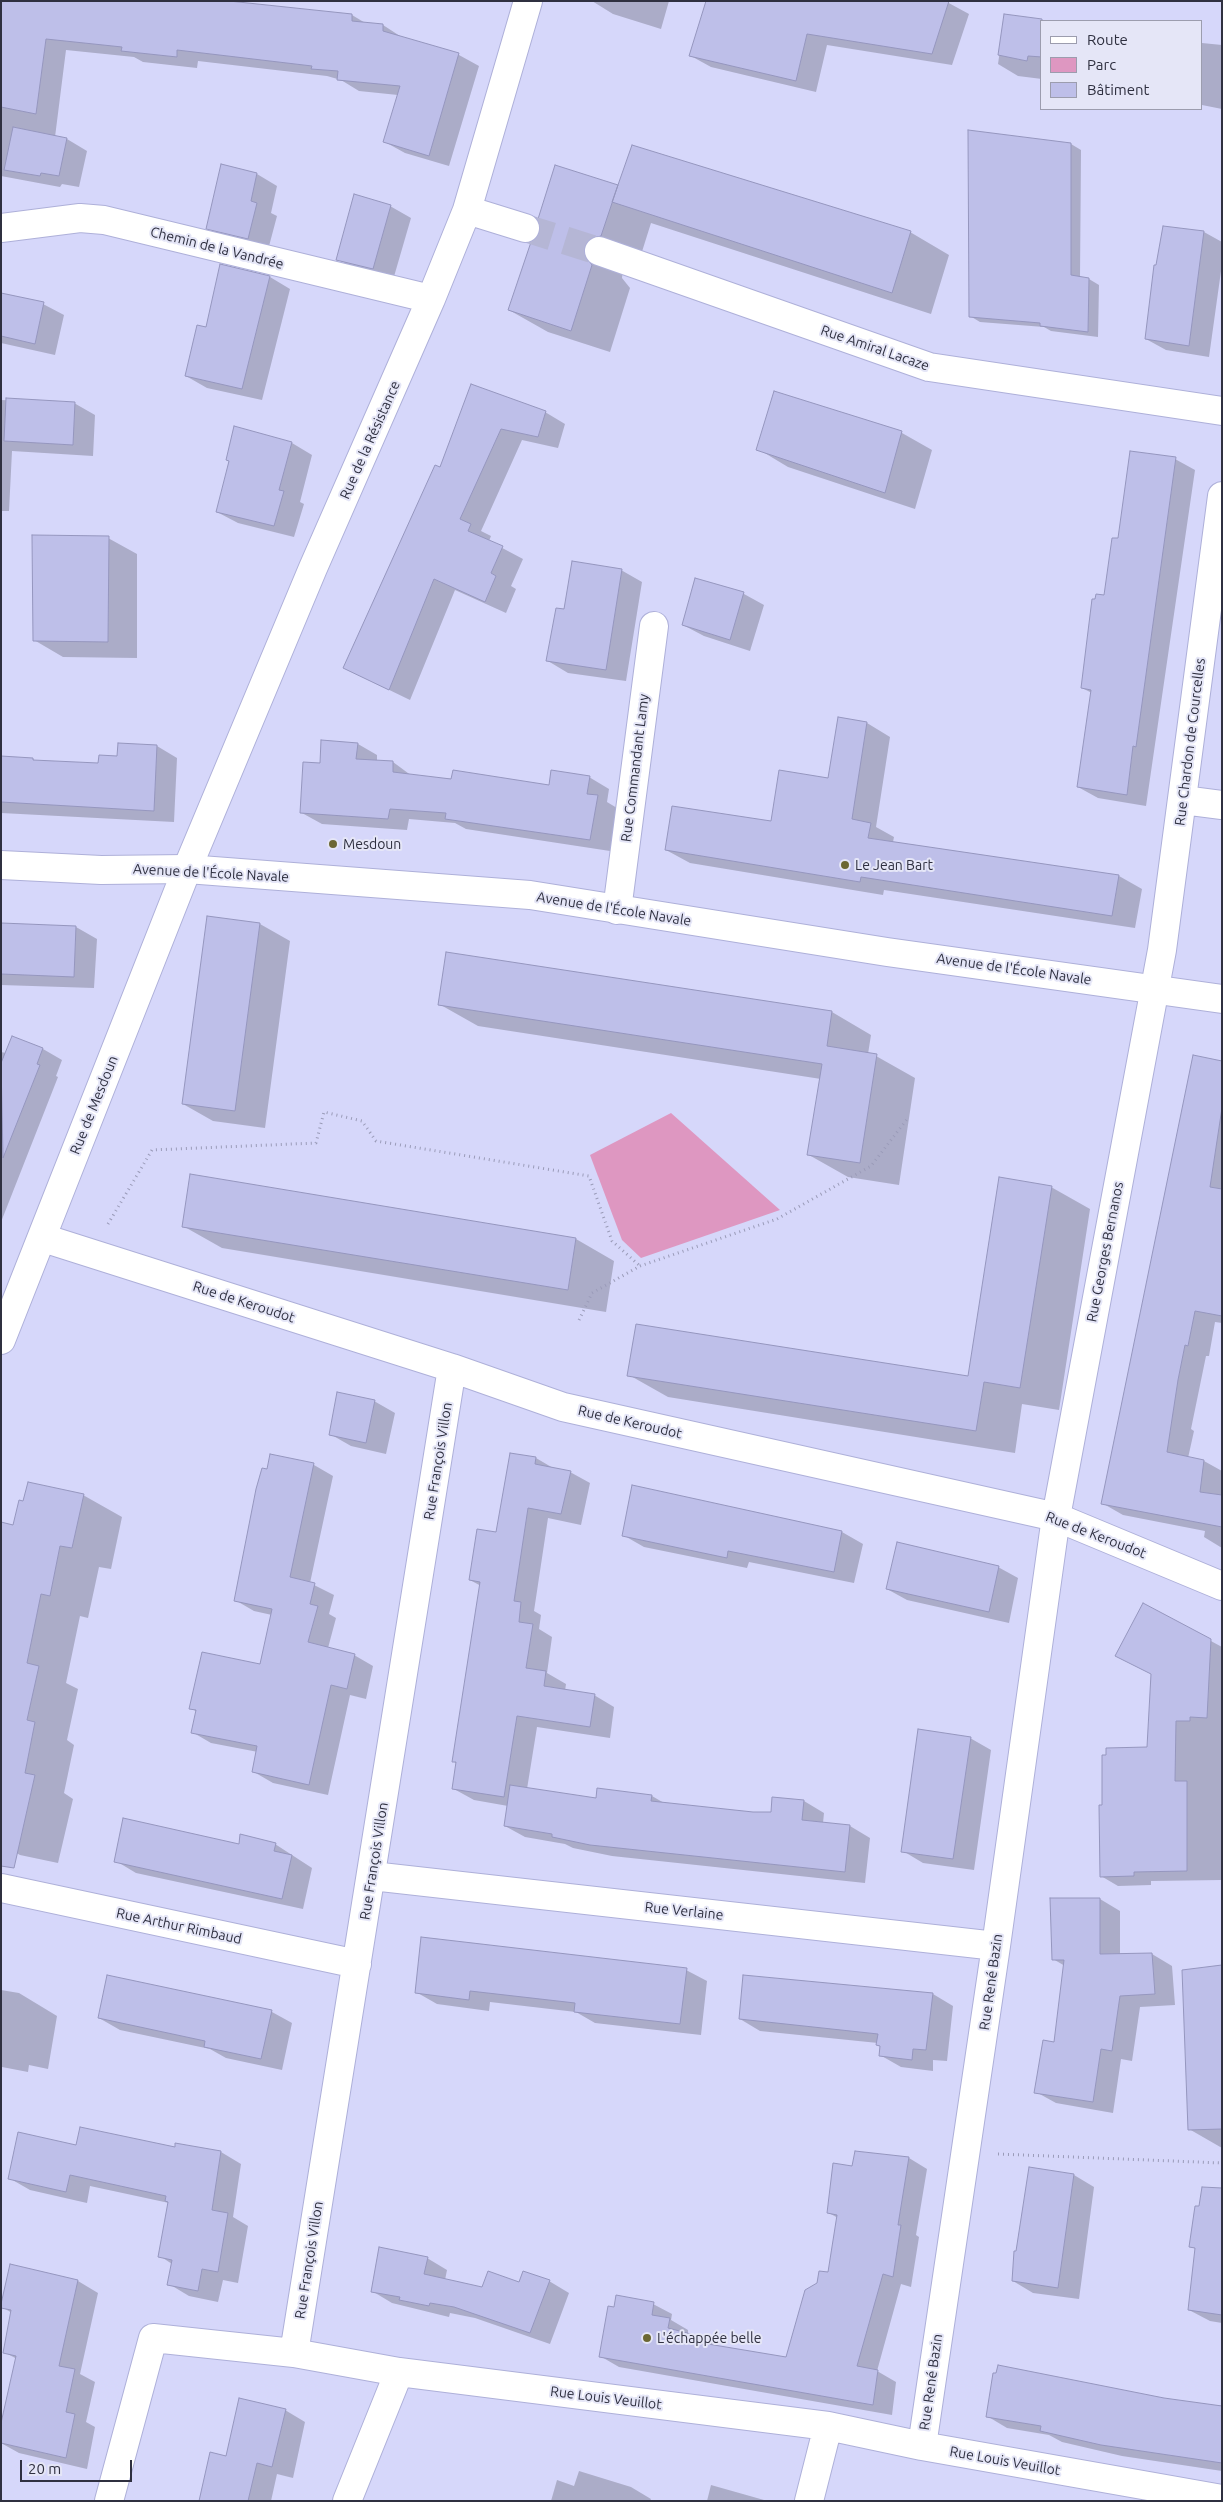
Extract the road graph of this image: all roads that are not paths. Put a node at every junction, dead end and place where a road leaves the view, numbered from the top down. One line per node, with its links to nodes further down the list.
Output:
1 (528, 1): 2 (street, Rue de la Résistance)
2 (467, 210): 4 (street); 6 (street, Rue de la Résistance)
3 (1, 228): 6 (street, Chemin de la Vandrée)
4 (525, 228)
5 (599, 251): 7 (street, Rue Amiral Lacaze)
6 (431, 299): 14 (street, Rue de la Résistance)
7 (1222, 411)
8 (1222, 496): 9 (street, Rue Chardon de Courcelles)
9 (1218, 549): 11 (street, Rue Chardon de Courcelles)
10 (654, 626): 15 (street, Rue Commandant Lamy)
11 (1183, 800): 12 (street); 16 (street, Rue Chardon de Courcelles)
12 (1222, 805)
13 (1, 866): 14 (street, Avenue de l'École Navale)
14 (186, 870): 15 (street, Avenue de l'École Navale); 18 (street, Rue de Mesdoun)
15 (617, 910): 16 (street, Avenue de l'École Navale)
16 (1154, 988): 17 (street, Avenue de l'École Navale); 21 (street, Rue Georges Bernanos)
17 (1222, 999)
18 (43, 1238): 19 (street, Rue de Mesdoun); 20 (street, Rue de Keroudot)
19 (1, 1340)
20 (452, 1368): 21 (street, Rue de Keroudot); 23 (street, Rue François Villon)
21 (1056, 1517): 22 (street, Rue de Keroudot); 25 (street, Rue René Bazin)
22 (1222, 1586)
23 (372, 1876): 25 (street, Rue Verlaine); 26 (street, Rue François Villon)
24 (1, 1888): 26 (street, Rue Arthur Rimbaud)
25 (996, 1946): 30 (street, Rue René Bazin)
26 (358, 1964): 27 (street, Rue François Villon)
27 (294, 2353): 28 (street, Rue Louis Veuillot); 32 (street, Rue Louis Veuillot)
28 (399, 2372): 29 (street, Rue Louis Veuillot); 33 (street)
29 (828, 2426): 30 (street, Rue Louis Veuillot); 34 (street)
30 (922, 2446): 31 (street, Rue Louis Veuillot)
31 (1222, 2499)
32 (109, 2501)
33 (347, 2501)
34 (809, 2501)

